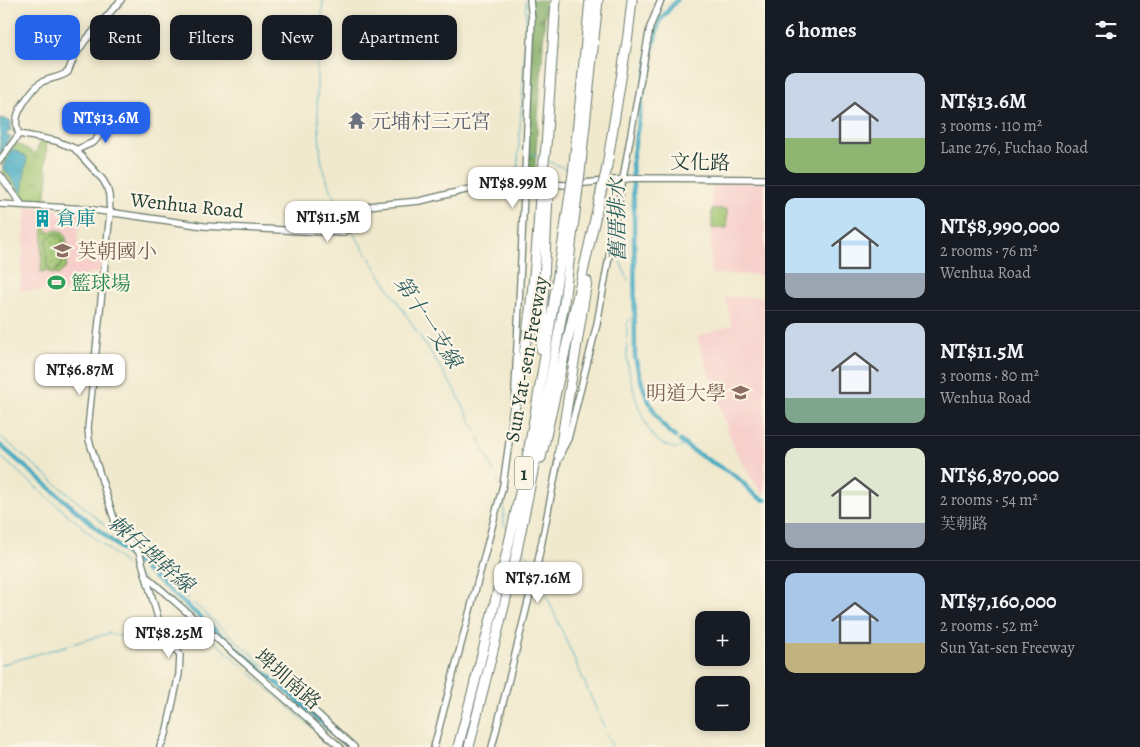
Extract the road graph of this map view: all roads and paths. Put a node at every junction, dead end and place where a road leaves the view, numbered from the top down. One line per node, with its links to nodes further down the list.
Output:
1 (121, 0): 9 (street)
2 (530, 0): 16 (street)
3 (556, 0): 17 (highway, bridge)
4 (590, 0): 12 (highway, Sun Yat-sen Freeway / 1)
5 (598, 0): 12 (highway, Sun Yat-sen Freeway / 1)
6 (632, 0): 22 (highway, bridge)
7 (661, 0): 14 (street)
8 (136, 123): 10 (street)
9 (19, 134): 10 (street); 11 (street)
10 (76, 150): 21 (street)
11 (0, 160)
12 (577, 174): 18 (highway, Sun Yat-sen Freeway / 1, bridge)
13 (0, 175): 20 (street)
14 (628, 178): 15 (street, 文化路); 16 (street, Wenhua Road); 24 (street)
15 (765, 179)
16 (524, 182): 21 (street, Wenhua Road); 23 (street)
17 (544, 194): 23 (highway); 25 (highway)
18 (574, 195): 25 (highway, Sun Yat-sen Freeway / 1); 26 (highway, Sun Yat-sen Freeway / 1)
19 (0, 204): 20 (street, Wenhua Road)
20 (22, 205): 21 (street, Wenhua Road)
21 (110, 213): 27 (street)
22 (597, 214): 24 (highway); 26 (highway)
23 (513, 416): 32 (street)
24 (559, 456): 35 (street)
25 (526, 463): 33 (highway, Sun Yat-sen Freeway / 1)
26 (513, 570): 34 (highway, Sun Yat-sen Freeway / 1)
27 (147, 577): 29 (street); 30 (street, 埤圳南路)
28 (312, 708): 31 (street)
29 (160, 747)
30 (340, 747)
31 (354, 747)
32 (434, 747)
33 (458, 747)
34 (468, 747)
35 (492, 747)

